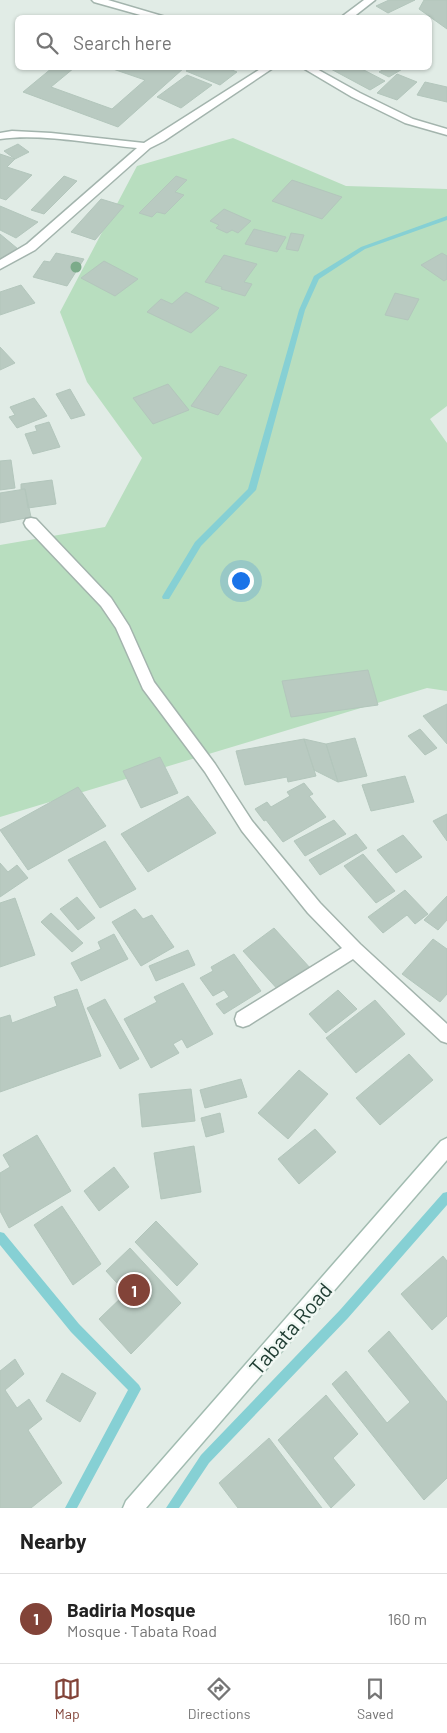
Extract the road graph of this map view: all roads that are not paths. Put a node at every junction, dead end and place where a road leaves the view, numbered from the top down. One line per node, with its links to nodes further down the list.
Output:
1 (97, 0): 3 (street)
2 (370, 0): 4 (street)
3 (153, 15)
4 (349, 15)
5 (265, 70): 9 (street)
6 (312, 70): 7 (street)
7 (447, 132)
8 (0, 136): 9 (street)
9 (146, 146): 10 (street)
10 (0, 265)
11 (31, 523): 12 (street)
12 (354, 949): 13 (street); 14 (street)
13 (243, 1019)
14 (447, 1035)
15 (447, 1147): 16 (street, Tabata Road)
16 (133, 1508)

